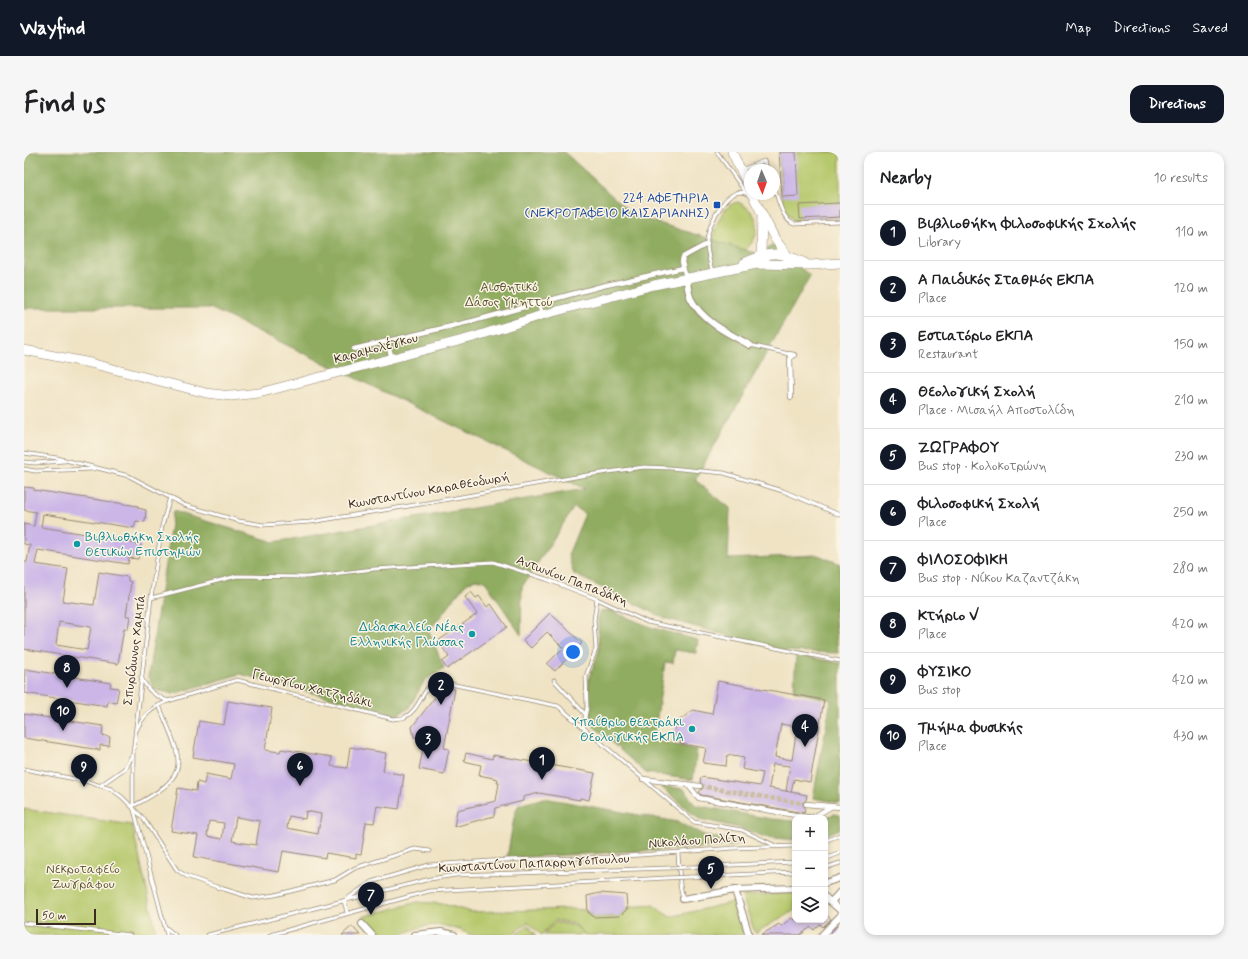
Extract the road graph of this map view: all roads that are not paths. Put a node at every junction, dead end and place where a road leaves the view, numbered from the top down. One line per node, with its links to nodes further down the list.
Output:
1 (717, 152): 8 (lane)
2 (732, 152): 6 (main road)
3 (756, 164): 4 (lane)
4 (765, 164)
5 (744, 169): 6 (lane)
6 (741, 170): 7 (main road)
7 (744, 177)
8 (744, 185)
9 (744, 194): 15 (lane)
10 (754, 200): 12 (main road)
11 (779, 200): 13 (lane)
12 (762, 214): 14 (main road); 17 (main road)
13 (840, 222)
14 (775, 239): 16 (main road); 17 (main road)
15 (707, 244): 20 (street); 21 (lane)
16 (787, 255): 17 (main road); 19 (main road)
17 (766, 257): 19 (main road); 21 (main road, Καραμολέγκου)
18 (840, 263): 19 (main road)
19 (810, 265)
20 (683, 268): 22 (street); 23 (street)
21 (713, 273): 22 (main road, Καραμολέγκου)
22 (686, 278): 24 (main road, Καραμολέγκου); 26 (street)
23 (539, 303): 24 (street); 25 (street)
24 (542, 315): 30 (main road, Καραμολέγκου)
25 (387, 342): 27 (street); 30 (street)
26 (750, 345): 29 (lane)
27 (354, 349)
28 (24, 350): 30 (main road, Καραμολέγκου)
29 (789, 354): 31 (street)
30 (392, 358)
31 (791, 397)
32 (24, 453): 33 (lane, Κωνσταντίνου Καραθεοδωρή)
33 (69, 461): 34 (lane); 36 (lane, Κωνσταντίνου Καραθεοδωρή)
34 (24, 462)
35 (24, 469): 36 (lane)
36 (100, 470): 37 (lane, Κωνσταντίνου Καραθεοδωρή)
37 (170, 498): 38 (lane, Κωνσταντίνου Καραθεοδωρή); 39 (lane, Σπυρίδωνος Χαμπά)
38 (840, 515)
39 (151, 598): 40 (lane, Αντωνίου Παπαδάκη); 42 (lane, Σπυρίδωνος Χαμπά)
40 (597, 599): 41 (lane, Αντωνίου Παπαδάκη); 46 (lane)
41 (840, 661)
42 (141, 677): 44 (lane); 48 (lane, Σπυρίδωνος Χαμπά)
43 (554, 680): 46 (lane)
44 (168, 701): 45 (lane, Γεωργίου Χατζηδάκι); 47 (lane, Γεωργίου Χατζηδάκι)
45 (159, 705): 48 (lane, Γεωργίου Χατζηδάκι); 56 (lane)
46 (585, 714): 47 (lane)
47 (583, 728): 51 (lane)
48 (134, 735): 49 (lane, Σπυρίδωνος Χαμπά)
49 (133, 754): 53 (lane); 56 (lane, Σπυρίδωνος Χαμπά)
50 (24, 769): 53 (lane)
51 (643, 779): 52 (street); 61 (lane)
52 (687, 784): 54 (street); 57 (street)
53 (102, 785): 56 (lane)
54 (700, 786)
55 (806, 804): 57 (street)
56 (133, 806): 63 (lane); 85 (lane, Σπυρίδωνος Χαμπά)
57 (832, 806): 58 (street)
58 (840, 807)
59 (840, 835): 60 (lane)
60 (828, 840)
61 (776, 846): 62 (lane, Νικολάου Πολίτη); 64 (lane, Νικολάου Πολίτη)
62 (792, 846)
63 (430, 851)
64 (678, 853): 76 (lane); 78 (lane, Νικολάου Πολίτη)
65 (840, 853): 66 (lane)
66 (828, 858)
67 (792, 862): 78 (lane, Κωνσταντίνου Παπαρρηγόπουλου, bridge)
68 (840, 864): 69 (lane)
69 (828, 867)
70 (792, 872): 81 (lane, Κωνσταντίνου Παπαρρηγόπουλου, bridge)
71 (840, 878): 72 (street)
72 (828, 882)
73 (792, 888): 74 (street)
74 (735, 890): 76 (street); 94 (street)
75 (840, 892): 79 (street)
76 (683, 899)
77 (828, 900): 79 (street)
78 (344, 901): 81 (lane); 89 (lane, Κωνσταντίνου Παπαρρηγόπουλου)
79 (831, 902): 80 (street)
80 (840, 910)
81 (347, 912): 90 (lane, Κωνσταντίνου Παπαρρηγόπουλου)
82 (840, 916): 95 (street)
83 (24, 923): 86 (lane)
84 (362, 924): 91 (street)
85 (165, 928): 87 (lane, Σπυρίδωνος Χαμπά); 88 (lane)
86 (130, 935)
87 (167, 935)
88 (175, 935)
89 (208, 935)
90 (270, 935)
91 (372, 935)
92 (414, 935): 93 (street)
93 (454, 935)
94 (749, 935)
95 (822, 935)

